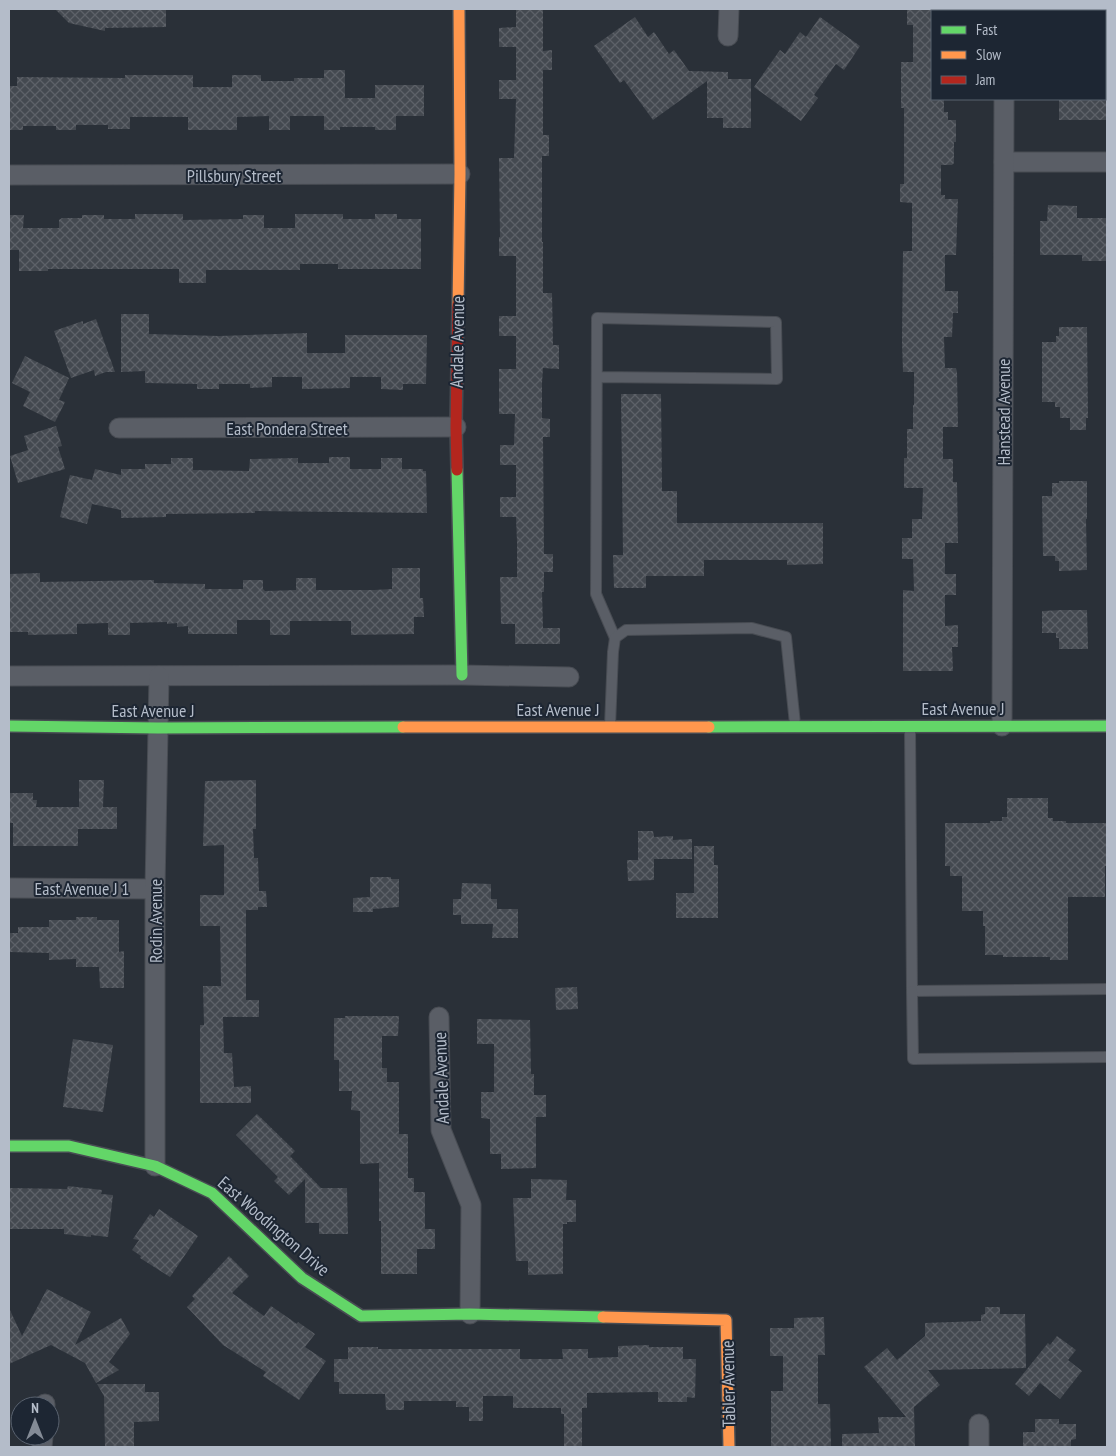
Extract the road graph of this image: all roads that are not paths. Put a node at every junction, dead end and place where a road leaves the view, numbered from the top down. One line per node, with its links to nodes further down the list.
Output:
1 (459, 9): 7 (street, Andale Avenue)
2 (729, 9): 3 (street)
3 (728, 36)
4 (1004, 100): 5 (street, Hanstead Avenue)
5 (1004, 162): 6 (street); 20 (street, Hanstead Avenue)
6 (1107, 162)
7 (460, 174): 8 (street, Pillsbury Street); 10 (street, Andale Avenue)
8 (9, 175)
9 (597, 377): 9 (lane); 12 (lane)
10 (456, 427): 11 (street, East Pondera Street); 13 (street, Andale Avenue)
11 (118, 428)
12 (615, 638): 18 (lane); 22 (lane)
13 (462, 675): 15 (street); 16 (street)
14 (9, 676): 15 (street)
15 (159, 676): 23 (street, Rodin Avenue)
16 (569, 677)
17 (9, 726): 23 (street, East Avenue J)
18 (796, 726): 19 (street, East Avenue J); 22 (street, East Avenue J)
19 (910, 726): 20 (street, East Avenue J); 27 (lane)
20 (1002, 726): 21 (street, East Avenue J)
21 (1107, 726)
22 (610, 727): 23 (street, East Avenue J)
23 (158, 728): 25 (street, Rodin Avenue)
24 (9, 888): 25 (street, East Avenue J 1)
25 (155, 889): 31 (street, Rodin Avenue)
26 (1107, 989): 27 (lane)
27 (912, 991): 29 (lane)
28 (439, 1017): 32 (street, Andale Avenue)
29 (1107, 1057)
30 (9, 1146): 31 (street, East Woodington Drive)
31 (155, 1166): 32 (street, East Woodington Drive)
32 (470, 1314): 33 (street, East Woodington Drive)
33 (726, 1320): 35 (street, Tabler Avenue)
34 (979, 1424): 36 (street)
35 (729, 1447)
36 (979, 1447)

